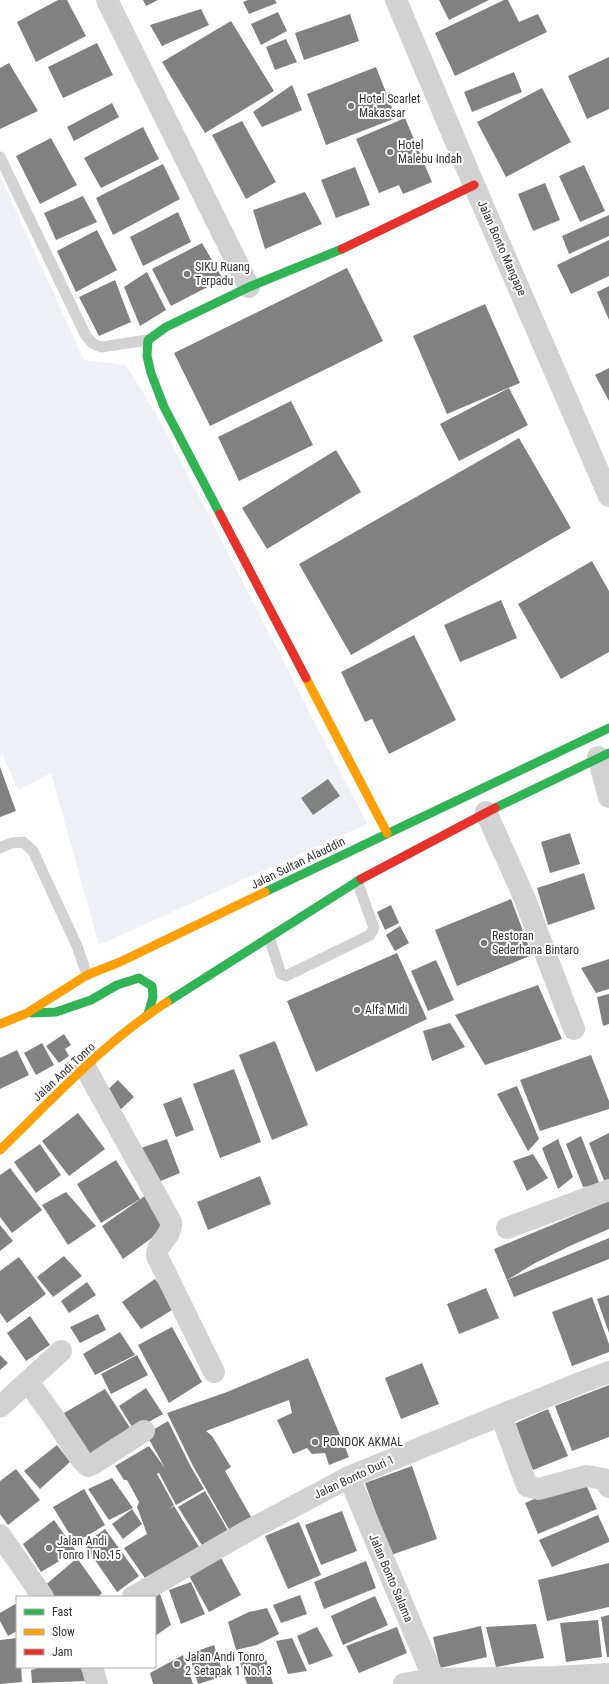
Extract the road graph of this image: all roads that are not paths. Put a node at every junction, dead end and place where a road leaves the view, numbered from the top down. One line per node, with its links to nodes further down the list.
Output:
1 (107, 0): 5 (street)
2 (396, 0): 4 (street, Jalan Bonto Mangape)
3 (0, 157): 6 (lane)
4 (474, 185): 5 (main road); 7 (street, Jalan Bonto Mangape)
5 (249, 287): 6 (main road)
6 (148, 340): 12 (main road)
7 (609, 496)
8 (609, 728): 12 (main road, Jalan Sultan Alauddin)
9 (604, 755): 10 (street); 11 (main road)
10 (609, 797)
11 (486, 812): 14 (main road); 20 (street)
12 (387, 833): 16 (main road, Jalan Sultan Alauddin)
13 (0, 848): 16 (lane)
14 (359, 888): 15 (main road); 15 (lane)
15 (272, 944): 18 (main road)
16 (87, 975): 17 (main road, Jalan Sultan Alauddin)
17 (27, 1013): 18 (main road); 19 (main road, Jalan Sultan Alauddin)
18 (148, 1014): 21 (main road, Jalan Andi Tonro)
19 (0, 1024)
20 (574, 1028)
21 (85, 1067): 22 (main road, Jalan Andi Tonro); 26 (street)
22 (0, 1150)
23 (609, 1190): 24 (street)
24 (507, 1228)
25 (61, 1351): 28 (street)
26 (214, 1372)
27 (609, 1372): 30 (street, Jalan Bonto Duri 1)
28 (28, 1382): 29 (street); 31 (street)
29 (0, 1407)
30 (501, 1415): 32 (street, Jalan Bonto Duri 1); 33 (street)
31 (144, 1431)
32 (349, 1477): 36 (street, Jalan Bonto Duri 1); 39 (street, Jalan Bonto Salama)
33 (609, 1487)
34 (0, 1535): 35 (street)
35 (42, 1596)
36 (135, 1596)
37 (92, 1668): 40 (street)
38 (609, 1674): 39 (street)
39 (435, 1682): 41 (street)
40 (97, 1684)
41 (404, 1684)

